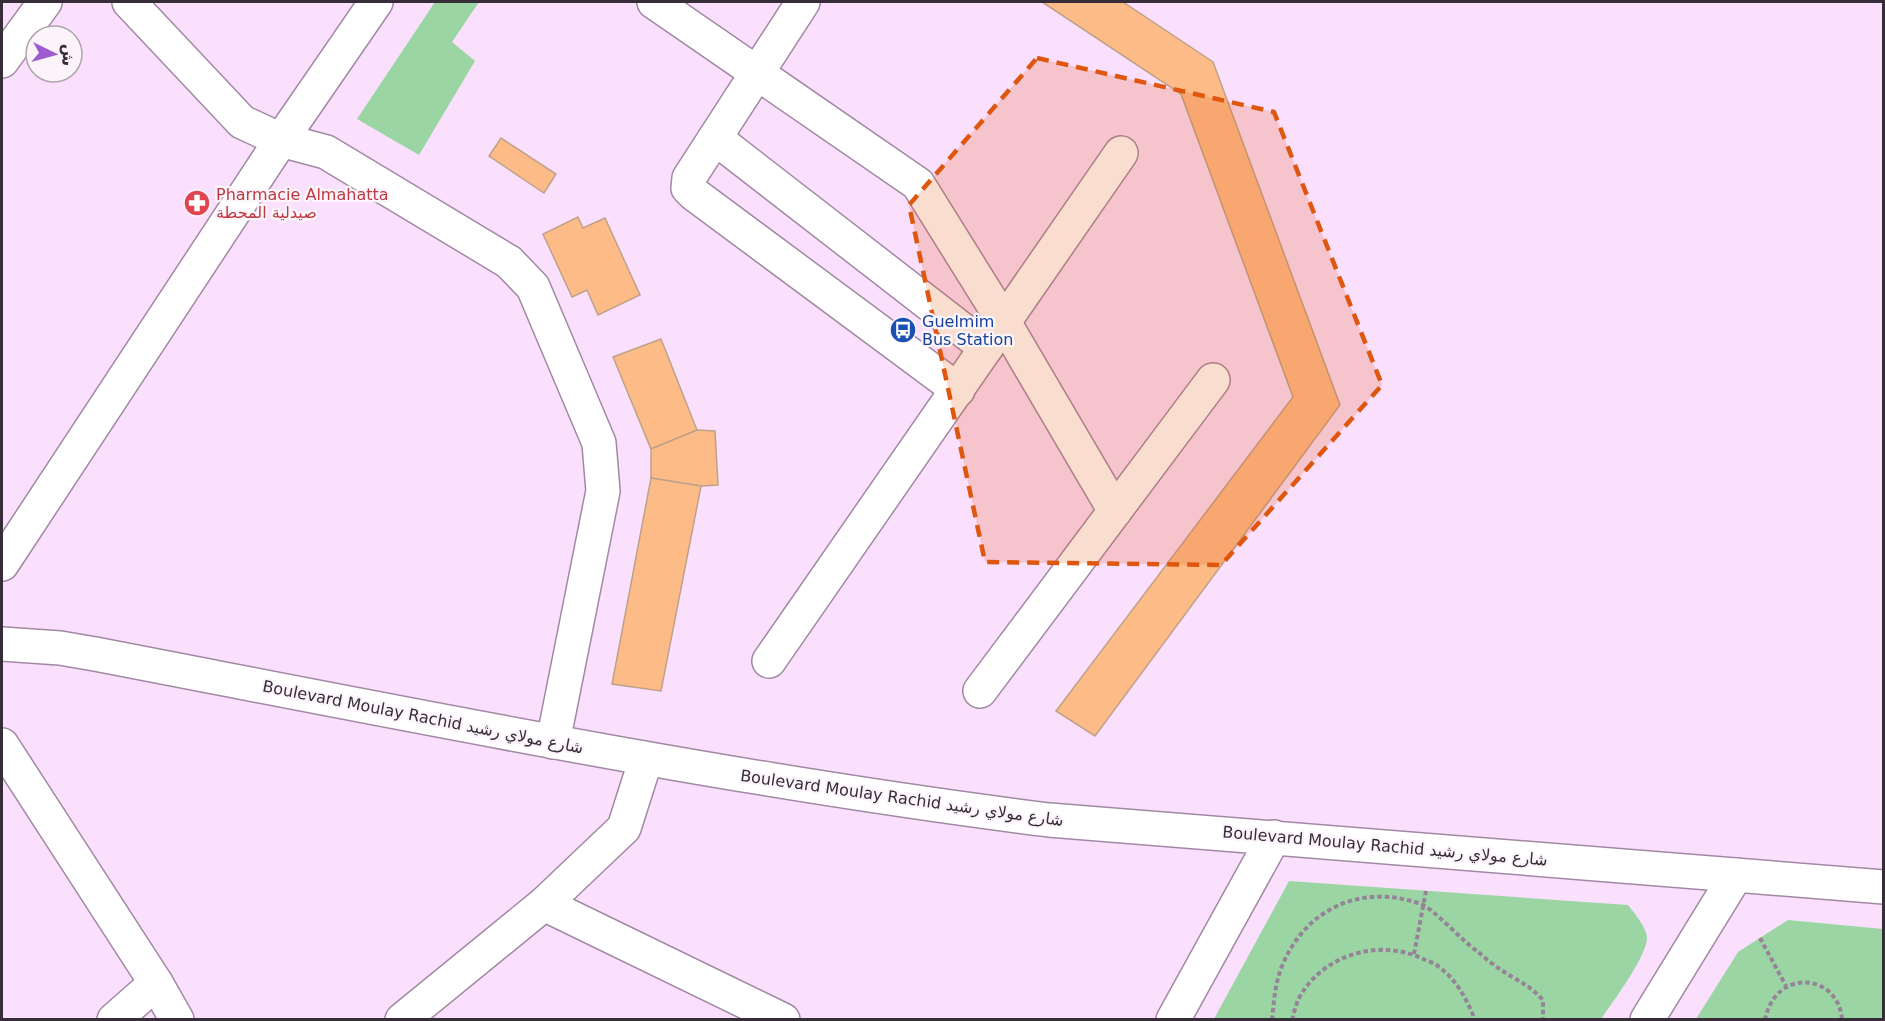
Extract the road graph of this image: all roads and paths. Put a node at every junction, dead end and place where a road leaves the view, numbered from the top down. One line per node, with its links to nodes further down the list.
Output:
1 (45, 2): 6 (street)
2 (129, 2): 9 (street)
3 (376, 2): 9 (street)
4 (654, 2): 7 (street)
5 (803, 2): 7 (street)
6 (2, 61)
7 (757, 72): 8 (street); 11 (street)
8 (715, 138): 12 (street); 14 (street)
9 (281, 140): 16 (street); 20 (street)
10 (1121, 153): 11 (street)
11 (1004, 322): 12 (street); 15 (street)
12 (986, 348): 14 (street)
13 (1213, 380): 15 (street)
14 (958, 390): 18 (street)
15 (1115, 511): 19 (street)
16 (2, 564)
17 (2, 644): 20 (street, Boulevard Moulay Rachid شارع مولاي رشيد)
18 (769, 661)
19 (980, 691)
20 (553, 742): 22 (street, Boulevard Moulay Rachid شارع مولاي رشيد)
21 (2, 745): 31 (street)
22 (645, 759): 23 (street, Boulevard Moulay Rachid شارع مولاي رشيد); 27 (street)
23 (1274, 837): 24 (street, Boulevard Moulay Rachid شارع مولاي رشيد); 37 (street)
24 (1736, 875): 25 (street, Boulevard Moulay Rachid شارع مولاي رشيد); 42 (street)
25 (1884, 887)
26 (1426, 891): 28 (path)
27 (544, 904): 35 (street); 36 (street)
28 (1424, 904): 30 (path); 38 (path); 41 (path)
29 (1760, 938): 32 (path)
30 (1414, 954): 39 (path); 40 (path)
31 (156, 983): 33 (street); 34 (street)
32 (1786, 986): 43 (path); 44 (path)
33 (114, 1020)
34 (177, 1020)
35 (402, 1020)
36 (783, 1020)
37 (1173, 1020)
38 (1272, 1020)
39 (1292, 1020)
40 (1475, 1020)
41 (1543, 1020)
42 (1647, 1020)
43 (1765, 1020)
44 (1842, 1020)

